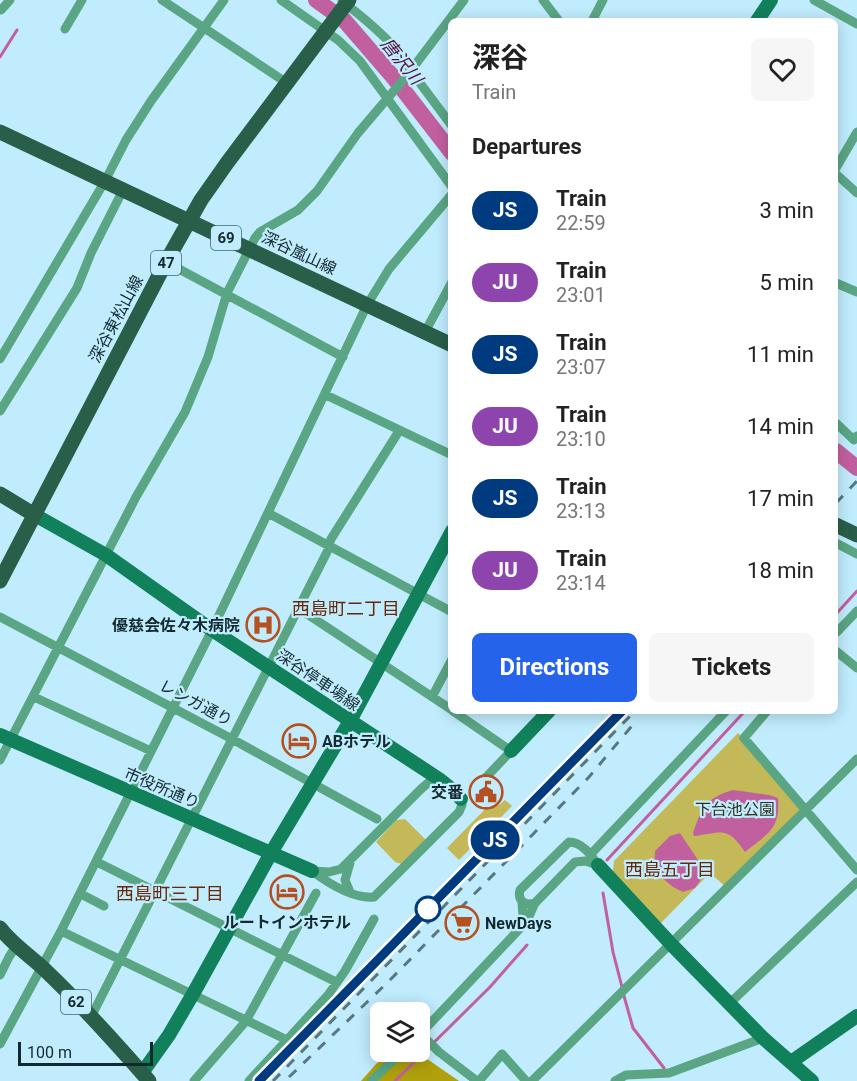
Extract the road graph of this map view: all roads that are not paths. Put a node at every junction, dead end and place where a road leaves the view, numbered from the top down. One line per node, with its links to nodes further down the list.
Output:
1 (10, 0): 12 (street)
2 (82, 0): 20 (street)
3 (162, 0): 19 (street)
4 (224, 0): 19 (street)
5 (281, 0): 21 (street)
6 (464, 0): 13 (street)
7 (543, 0): 14 (street)
8 (603, 0): 15 (street)
9 (771, 0): 16 (street)
10 (814, 0): 18 (street)
11 (345, 3): 21 (main road, 47); 22 (street)
12 (1, 10)
13 (450, 18)
14 (557, 18)
15 (593, 18)
16 (759, 18)
17 (448, 21): 22 (street)
18 (857, 24)
19 (204, 27): 23 (street); 30 (street)
20 (65, 29)
21 (326, 30): 23 (main road, 深谷東松山線 / 47); 24 (street)
22 (410, 72): 24 (street); 25 (street)
23 (287, 83): 35 (main road, 深谷東松山線 / 47)
24 (388, 98): 31 (street); 36 (street)
25 (448, 121)
26 (0, 132): 30 (main road, 深谷嵐山線 / 69)
27 (857, 132): 28 (street)
28 (838, 165)
29 (838, 176): 33 (street)
30 (105, 181): 32 (main road, 深谷嵐山線 / 69); 45 (street)
31 (448, 181)
32 (123, 190): 35 (main road, 深谷嵐山線 / 69); 50 (street)
33 (857, 193)
34 (448, 199): 42 (street)
35 (190, 221): 36 (main road, 深谷嵐山線 / 69); 37 (main road, 深谷東松山線 / 47)
36 (249, 249): 41 (street); 42 (main road, 深谷嵐山線 / 69)
37 (166, 262): 41 (street); 57 (main road, 深谷東松山線 / 47)
38 (838, 284): 40 (street)
39 (448, 289): 43 (street)
40 (857, 292)
41 (227, 293): 47 (street); 64 (street)
42 (367, 305): 43 (main road, 深谷嵐山線 / 69); 47 (street)
43 (425, 332): 46 (main road, 深谷嵐山線 / 69)
44 (0, 335): 45 (street)
45 (10, 341): 48 (street)
46 (448, 343)
47 (343, 357): 49 (street)
48 (0, 359)
49 (326, 395): 52 (street); 56 (street)
50 (0, 411)
51 (838, 425): 53 (street)
52 (399, 431): 54 (street); 62 (street)
53 (857, 436)
54 (448, 453)
55 (0, 494): 57 (main road)
56 (268, 513): 62 (street); 71 (street)
57 (33, 514): 64 (street, 深谷停車場線); 65 (main road, 深谷東松山線)
58 (838, 526): 59 (main road)
59 (857, 535)
60 (448, 538): 66 (street)
61 (838, 544): 63 (street)
62 (329, 545): 66 (street); 67 (street)
63 (857, 554)
64 (106, 555): 71 (street, 深谷停車場線); 73 (street)
65 (0, 581)
66 (418, 594): 68 (street); 75 (street)
67 (298, 608): 75 (street); 76 (street)
68 (448, 610)
69 (857, 610): 72 (street)
70 (0, 617): 73 (street, レンガ通り)
71 (213, 630): 76 (street, 深谷停車場線); 81 (street)
72 (838, 631)
73 (59, 647): 79 (street); 81 (street, レンガ通り)
74 (838, 653): 78 (street)
75 (381, 663): 80 (street); 87 (street)
76 (269, 666): 87 (street, 深谷停車場線); 89 (street)
77 (448, 667): 80 (street)
78 (857, 668)
79 (34, 697): 88 (street); 90 (street)
80 (432, 697): 82 (street)
81 (173, 708): 89 (street, レンガ通り); 90 (street)
82 (448, 708)
83 (456, 714): 91 (street)
84 (546, 714): 91 (street)
85 (723, 714): 107 (street)
86 (764, 714): 102 (street)
87 (350, 721): 94 (street, 深谷停車場線); 97 (street)
88 (6, 737): 93 (street); 95 (street); 100 (street, 市役所通り)
89 (232, 739): 97 (street, レンガ通り); 103 (street)
90 (151, 751): 100 (street)
91 (511, 751): 99 (street)
92 (857, 759): 102 (street)
93 (0, 760)
94 (411, 761): 96 (street, 深谷停車場線); 98 (street)
95 (0, 766)
96 (439, 779): 98 (street); 101 (street, 深谷停車場線)
97 (313, 784): 104 (street, レンガ通り); 106 (street)
98 (421, 789): 108 (street)
99 (474, 790)
100 (131, 792): 103 (street, 市役所通り); 109 (street)
101 (461, 799): 116 (street)
102 (805, 811): 111 (street); 126 (street)
103 (192, 819): 106 (street, 市役所通り); 114 (street)
104 (377, 819)
105 (569, 842): 107 (street); 110 (street); 118 (street)
106 (272, 853): 112 (street, 市役所通り); 124 (street)
107 (593, 860): 110 (street); 126 (street)
108 (351, 861): 112 (street); 116 (street)
109 (97, 862): 114 (street); 117 (street)
110 (575, 862): 119 (street)
111 (857, 870)
112 (312, 871): 116 (street)
113 (857, 882): 134 (street)
114 (155, 891): 124 (street); 129 (street)
115 (316, 893): 128 (street)
116 (351, 893)
117 (81, 894): 120 (street); 125 (street)
118 (522, 901): 119 (street); 122 (street)
119 (535, 903): 122 (street)
120 (104, 906)
121 (374, 919): 132 (street)
122 (521, 927): 138 (street)
123 (0, 928): 127 (main road, 62)
124 (229, 928): 128 (street); 133 (street)
125 (61, 931): 129 (street); 130 (street)
126 (670, 944): 134 (street); 151 (street)
127 (16, 946): 130 (main road, 62); 131 (street)
128 (282, 955): 132 (street); 137 (street)
129 (122, 960): 133 (street); 136 (street)
130 (42, 968): 136 (main road, 62); 141 (street)
131 (0, 975)
132 (336, 982): 140 (street)
133 (193, 994): 137 (street); 145 (street)
134 (729, 1004): 139 (street)
135 (857, 1016): 144 (street)
136 (91, 1017): 145 (main road, 62)
137 (246, 1021): 140 (street); 146 (street)
138 (430, 1024)
139 (763, 1038): 144 (street); 152 (street)
140 (287, 1040): 147 (street)
141 (0, 1044)
142 (430, 1044): 149 (street)
143 (391, 1062): 148 (street)
144 (791, 1062): 153 (street)
145 (145, 1078)
146 (194, 1081)
147 (249, 1081)
148 (371, 1081)
149 (478, 1081): 150 (street)
150 (526, 1081)
151 (532, 1081)
152 (615, 1081)
153 (812, 1081)

